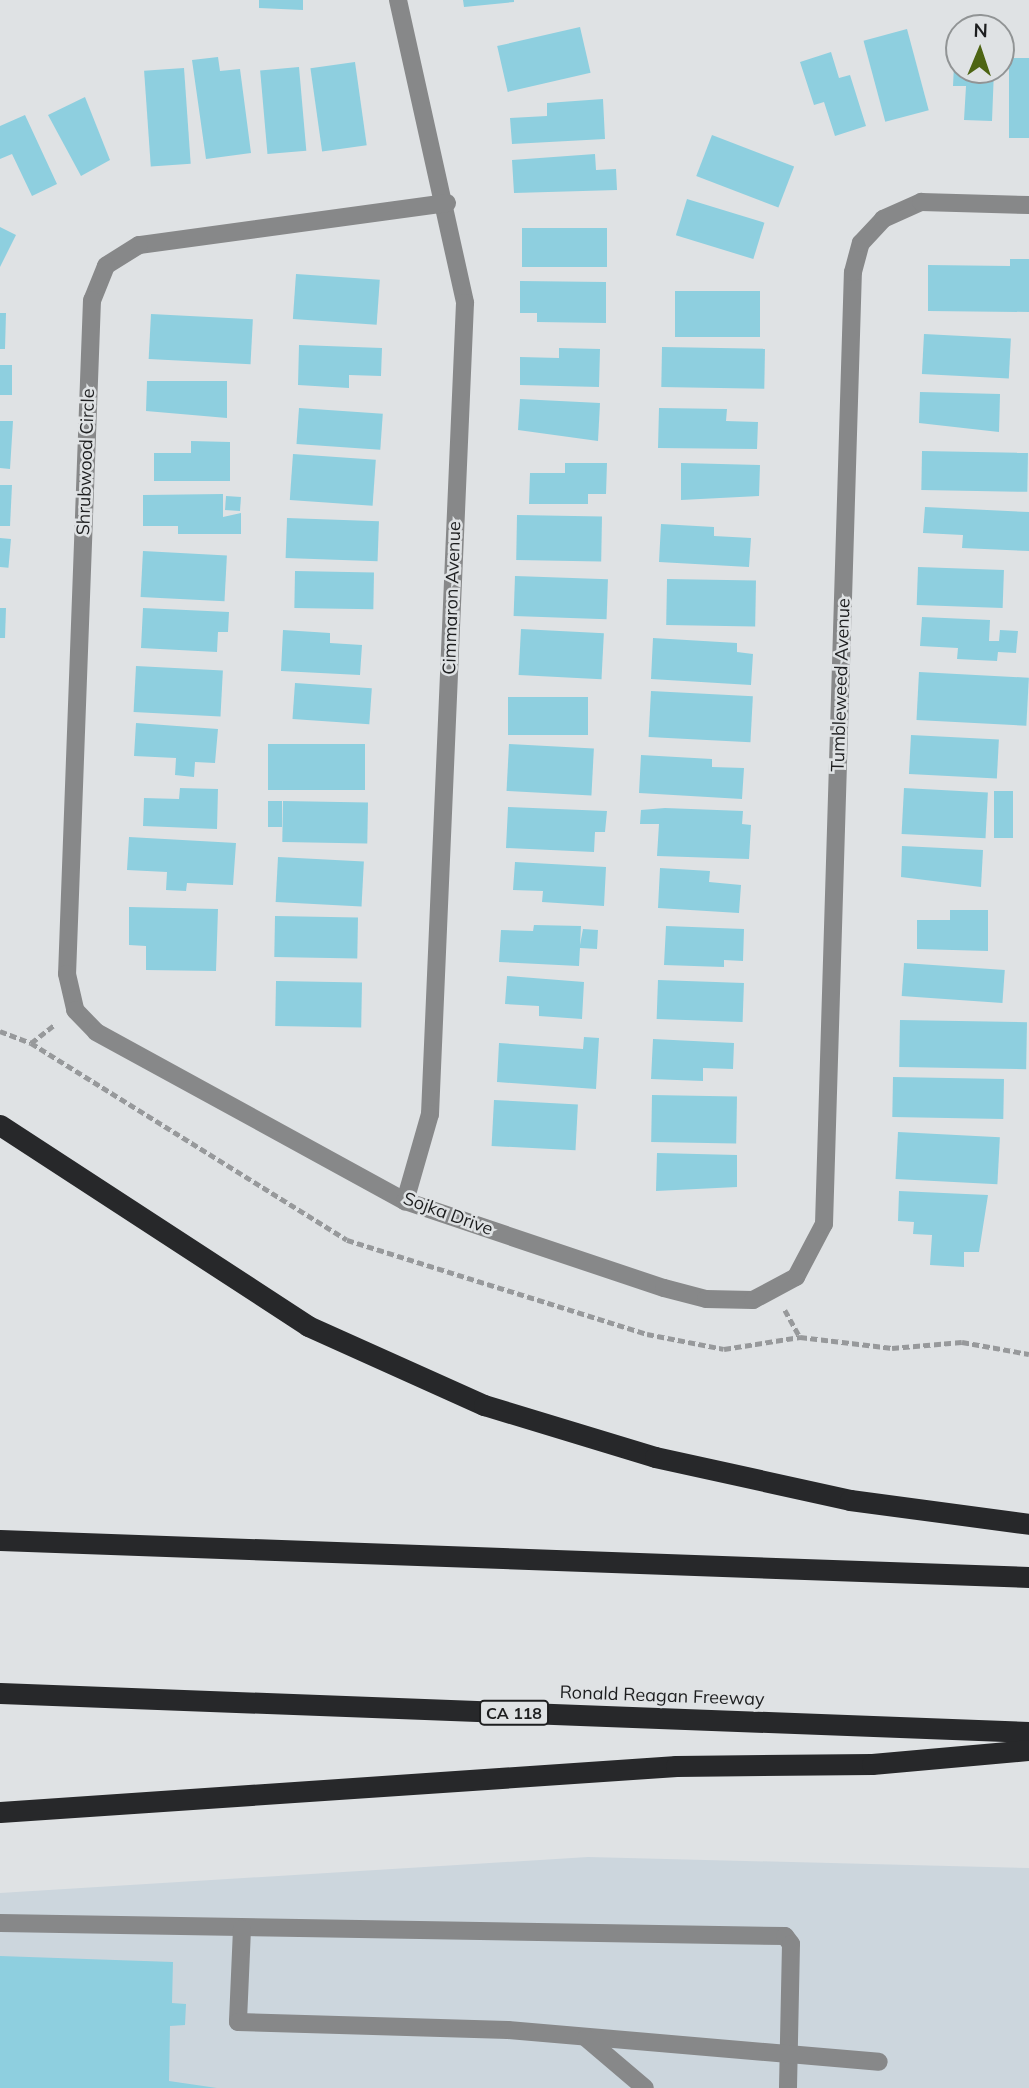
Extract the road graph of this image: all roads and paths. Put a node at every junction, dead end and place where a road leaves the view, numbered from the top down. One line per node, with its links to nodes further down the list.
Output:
1 (398, 0): 2 (street, Cimmaron Avenue)
2 (447, 203): 4 (street, Shrubwood Circle); 7 (street, Cimmaron Avenue)
3 (1029, 205): 8 (street, Tumbleweed Avenue)
4 (75, 1010): 5 (path); 7 (street, Sojka Drive)
5 (31, 1043)
6 (0, 1125): 10 (highway)
7 (405, 1201): 8 (street, Sojka Drive)
8 (775, 1291): 9 (path)
9 (800, 1337)
10 (1029, 1524)
11 (0, 1540): 12 (highway)
12 (1029, 1577)
13 (0, 1693): 14 (highway, Ronald Reagan Freeway / CA 118)
14 (1029, 1732)
15 (1029, 1751): 16 (highway)
16 (0, 1812)
17 (0, 1923): 18 (street)
18 (242, 1929): 19 (street); 20 (street)
19 (586, 2038): 20 (street); 22 (street)
20 (789, 2057): 21 (street); 23 (street)
21 (878, 2062)
22 (645, 2088)
23 (788, 2088)

